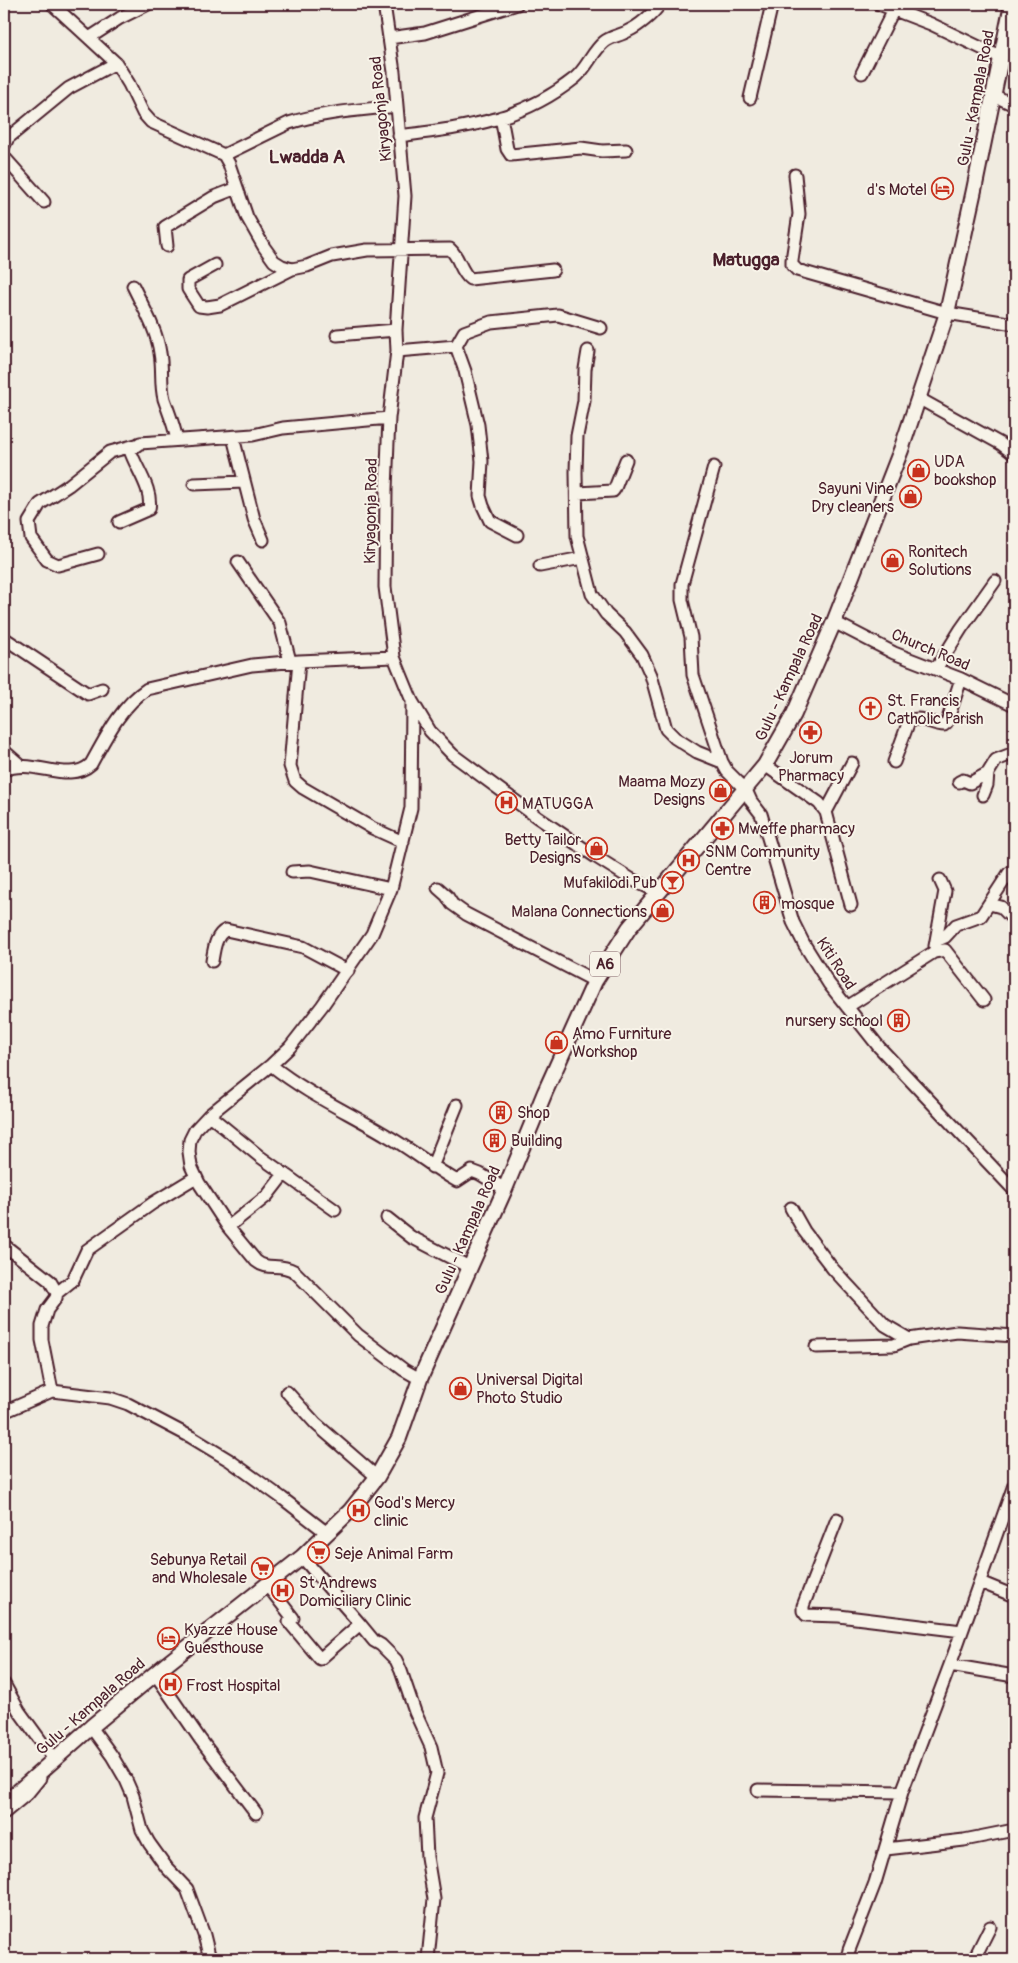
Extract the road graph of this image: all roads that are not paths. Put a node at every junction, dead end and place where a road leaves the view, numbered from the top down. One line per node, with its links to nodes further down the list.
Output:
1 (52, 4): 10 (street)
2 (148, 4): 10 (street)
3 (384, 4): 11 (street, Kiryagonja Road)
4 (517, 4): 11 (street)
5 (660, 4): 20 (street)
6 (772, 4): 17 (street)
7 (879, 4): 9 (street)
8 (1012, 4): 12 (main road, Gulu - Kampala Road / A6)
9 (894, 8): 13 (street); 15 (street)
10 (90, 38): 14 (street)
11 (389, 38): 19 (street, Kiryagonja Road)
12 (1009, 40): 13 (main road, Gulu - Kampala Road / A6)
13 (1000, 58): 16 (main road, Gulu - Kampala Road / A6)
14 (116, 63): 22 (street); 24 (street)
15 (862, 73)
16 (993, 95): 18 (street); 35 (main road, Gulu - Kampala Road / A6)
17 (750, 98)
18 (1014, 105)
19 (397, 106): 21 (street, Kiryagonja Road); 24 (street)
20 (502, 117): 21 (street); 23 (street)
21 (399, 136): 30 (street, Kiryagonja Road)
22 (4, 146)
23 (626, 150)
24 (224, 155): 27 (street)
25 (4, 157): 28 (street)
26 (795, 174): 35 (street)
27 (237, 188): 29 (street); 32 (street)
28 (44, 202)
29 (167, 246)
30 (402, 250): 32 (street); 33 (street); 38 (street, Kiryagonja Road)
31 (215, 265): 32 (street)
32 (292, 269)
33 (553, 270)
34 (133, 286): 46 (street)
35 (947, 313): 36 (street); 43 (main road, Gulu - Kampala Road / A6)
36 (1014, 324)
37 (602, 328): 40 (street)
38 (396, 330): 39 (street); 41 (street, Kiryagonja Road)
39 (337, 335)
40 (456, 346): 41 (street); 55 (street)
41 (397, 352): 44 (street, Kiryagonja Road)
42 (588, 352): 53 (street)
43 (918, 398): 48 (street); 62 (main road, Gulu - Kampala Road / A6)
44 (389, 418): 45 (street); 64 (street, Kiryagonja Road)
45 (233, 437): 46 (street); 51 (street)
46 (177, 440): 47 (street)
47 (136, 445): 54 (street); 57 (street)
48 (1014, 454)
49 (626, 460): 53 (street)
50 (714, 467): 73 (street)
51 (244, 482): 52 (street); 56 (street)
52 (194, 484)
53 (578, 493): 58 (street)
54 (119, 522)
55 (518, 535)
56 (263, 540)
57 (98, 554)
58 (582, 558): 60 (street); 73 (street)
59 (238, 562): 65 (street)
60 (540, 566)
61 (995, 581): 66 (street)
62 (834, 622): 66 (street, Church Road); 77 (main road, Gulu - Kampala Road / A6)
63 (4, 638): 68 (street)
64 (394, 656): 65 (street); 69 (street, Kiryagonja Road)
65 (294, 661): 76 (street); 84 (street)
66 (936, 669): 67 (street, Church Road)
67 (961, 679): 70 (street, Church Road); 74 (street)
68 (102, 689)
69 (412, 700): 84 (street); 90 (street, Kiryagonja Road)
70 (1014, 706)
71 (4, 751): 76 (street)
72 (1014, 753): 79 (street)
73 (722, 762): 81 (street, Kiti Road)
74 (894, 762)
75 (852, 763): 83 (street)
76 (20, 765): 78 (street)
77 (765, 765): 81 (main road, Gulu - Kampala Road / A6); 83 (street)
78 (4, 770)
79 (988, 773): 80 (street); 82 (street)
80 (959, 782)
81 (746, 790): 90 (main road, Gulu - Kampala Road / A6); 99 (street, Kiti Road)
82 (983, 795)
83 (826, 812): 92 (street)
84 (403, 842): 89 (street)
85 (292, 872): 89 (street)
86 (1009, 873): 91 (street)
87 (940, 880): 94 (street)
88 (438, 888): 97 (street)
89 (390, 889): 96 (street)
90 (658, 892): 97 (main road, Gulu - Kampala Road / A6)
91 (990, 904): 93 (street); 94 (street)
92 (851, 905)
93 (1014, 920)
94 (935, 947): 98 (street); 99 (street)
95 (212, 961): 96 (street)
96 (348, 971): 100 (street)
97 (596, 981): 106 (main road, Gulu - Kampala Road / A6)
98 (984, 1000)
99 (847, 1007): 107 (street, Kiti Road)
100 (271, 1065): 102 (street); 103 (street)
101 (457, 1104): 103 (street)
102 (209, 1115): 104 (street); 105 (street)
103 (432, 1167): 106 (street)
104 (284, 1174): 109 (street); 111 (street)
105 (196, 1177): 111 (street); 114 (street)
106 (505, 1189): 113 (main road, Gulu - Kampala Road / A6)
107 (1014, 1190)
108 (791, 1208): 116 (street)
109 (335, 1210)
110 (387, 1218): 113 (street)
111 (228, 1227): 118 (street)
112 (4, 1245): 114 (street)
113 (469, 1267): 118 (main road, Gulu - Kampala Road / A6)
114 (57, 1293): 119 (street)
115 (1014, 1336): 116 (street)
116 (909, 1339): 117 (street)
117 (816, 1347)
118 (420, 1379): 122 (main road, Gulu - Kampala Road / A6)
119 (52, 1391): 121 (street); 126 (street)
120 (287, 1392): 122 (street)
121 (4, 1412)
122 (377, 1477): 126 (main road, Gulu - Kampala Road / A6)
123 (1014, 1485): 124 (street)
124 (1009, 1518): 128 (street)
125 (837, 1519): 132 (street)
126 (327, 1534): 127 (main road, Gulu - Kampala Road / A6)
127 (302, 1557): 129 (main road, Gulu - Kampala Road / A6); 131 (street)
128 (980, 1582): 130 (street); 132 (street)
129 (267, 1585): 131 (street); 134 (main road, Gulu - Kampala Road / A6)
130 (1014, 1596)
131 (360, 1624): 148 (street)
132 (962, 1631): 133 (street)
133 (950, 1665): 135 (street); 140 (street)
134 (162, 1668): 137 (main road, Gulu - Kampala Road / A6); 143 (street)
135 (1014, 1676)
136 (4, 1684): 138 (street)
137 (91, 1727): 138 (main road, Gulu - Kampala Road / A6); 147 (street)
138 (50, 1763): 141 (main road, Gulu - Kampala Road / A6); 142 (street)
139 (758, 1790): 140 (street)
140 (902, 1792): 145 (street)
141 (4, 1804)
142 (4, 1813)
143 (256, 1813)
144 (1014, 1830): 145 (street)
145 (886, 1849): 149 (street)
146 (990, 1926): 150 (street)
147 (210, 1959)
148 (428, 1959)
149 (847, 1959)
150 (974, 1959)

